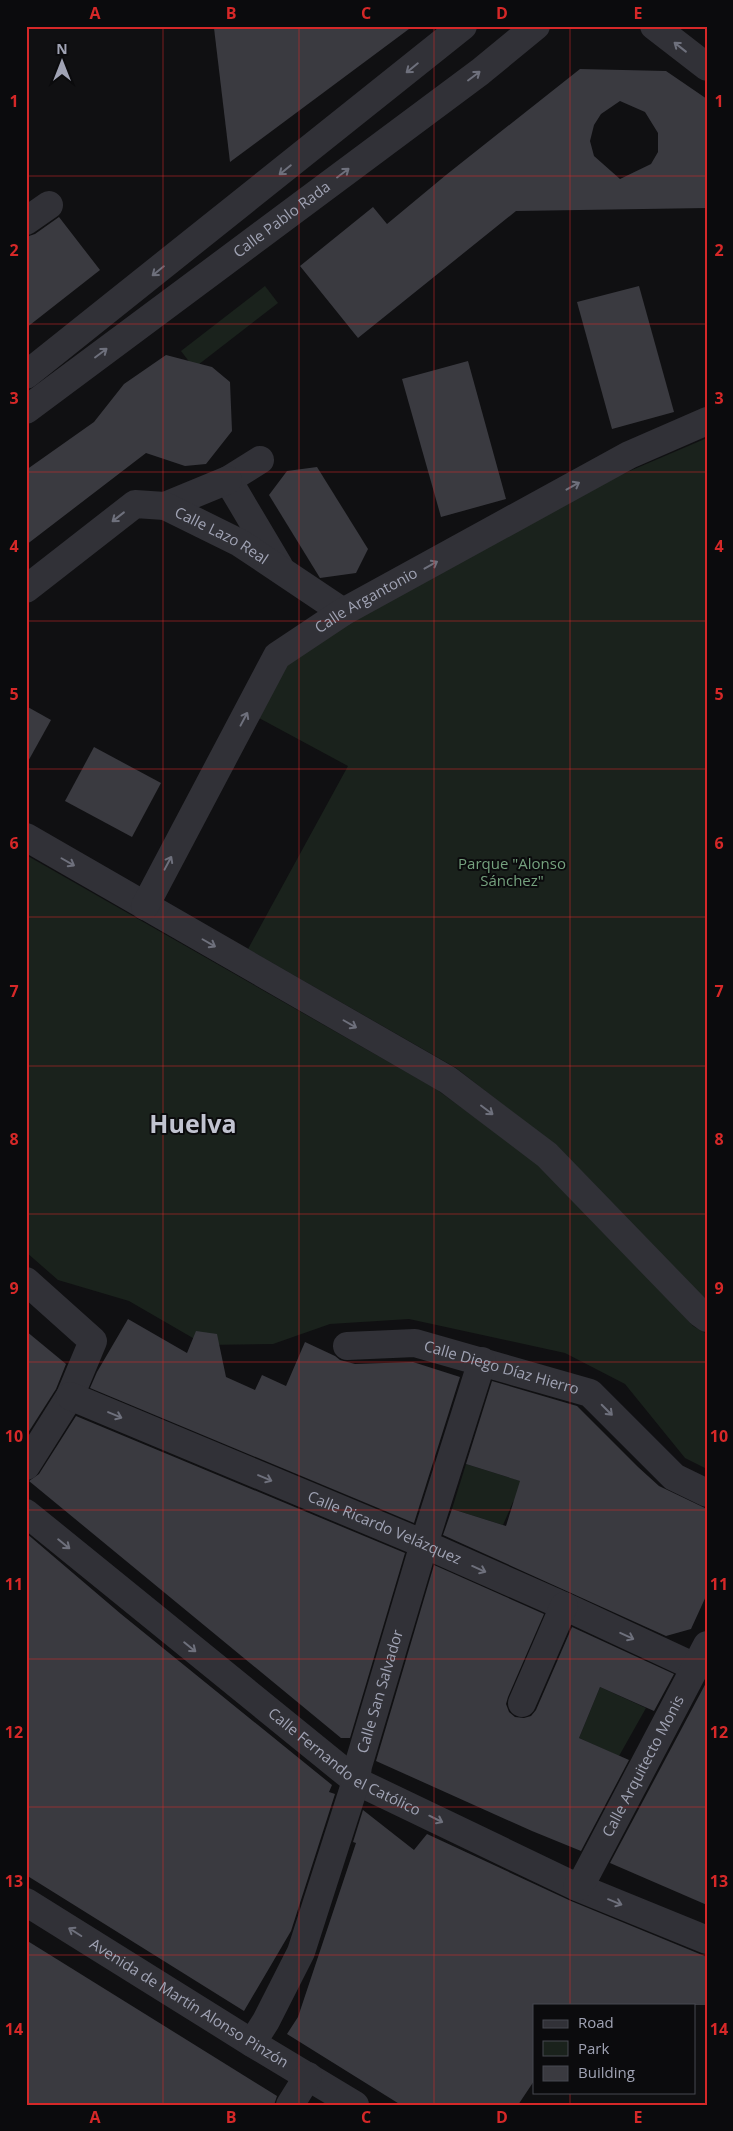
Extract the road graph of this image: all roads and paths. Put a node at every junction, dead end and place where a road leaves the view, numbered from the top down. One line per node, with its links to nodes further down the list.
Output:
1 (463, 26): 7 (street, one-way to 7)
2 (536, 26): 8 (street, Calle Pablo Rada, one-way to 2)
3 (654, 26): 4 (street, one-way to 3)
4 (707, 67)
5 (49, 205): 6 (street)
6 (26, 221)
7 (36, 368): 8 (street)
8 (62, 382): 9 (street, Calle Pablo Rada)
9 (26, 410)
10 (707, 421): 16 (street, Calle Argantonio, one-way to 10)
11 (260, 460): 12 (street)
12 (228, 480): 13 (street); 14 (street)
13 (165, 506): 14 (street, Calle Lazo Real); 15 (street, Calle Lazo Real, one-way to 15)
14 (282, 572): 16 (street, Calle Lazo Real)
15 (26, 589)
16 (343, 612): 18 (street, Calle Argantonio, one-way to 16)
17 (26, 837): 18 (street, one-way to 18)
18 (145, 906): 20 (street, one-way to 20)
19 (26, 1281): 23 (street)
20 (707, 1318)
21 (347, 1346): 22 (street, Calle Diego Díaz Hierro)
22 (482, 1361): 25 (street, Calle Diego Díaz Hierro, one-way to 25); 27 (street, Calle San Salvador)
23 (70, 1396): 24 (street); 27 (street, Calle Ricardo Velázquez, one-way to 27)
24 (26, 1466)
25 (707, 1493)
26 (26, 1513): 31 (street, Calle Fernando el Católico, one-way to 31)
27 (424, 1544): 28 (street, Calle Ricardo Velázquez, one-way to 28); 31 (street, Calle San Salvador)
28 (564, 1606): 29 (street, Calle Ricardo Velázquez, one-way to 29); 30 (street)
29 (701, 1656): 32 (street, Calle Arquitecto Monis)
30 (522, 1703)
31 (356, 1781): 32 (street, Calle Fernando el Católico, one-way to 32); 35 (street, Calle San Salvador)
32 (577, 1887): 34 (street, Calle Fernando el Católico, one-way to 34)
33 (26, 1902): 35 (street, Avenida de Martín Alonso Pinzón, one-way to 33)
34 (707, 1940)
35 (252, 2043): 36 (street, Avenida de Martín Alonso Pinzón)
36 (308, 2076): 37 (street); 38 (street, Avenida de Martín Alonso Pinzón)
37 (290, 2105)
38 (355, 2105)

